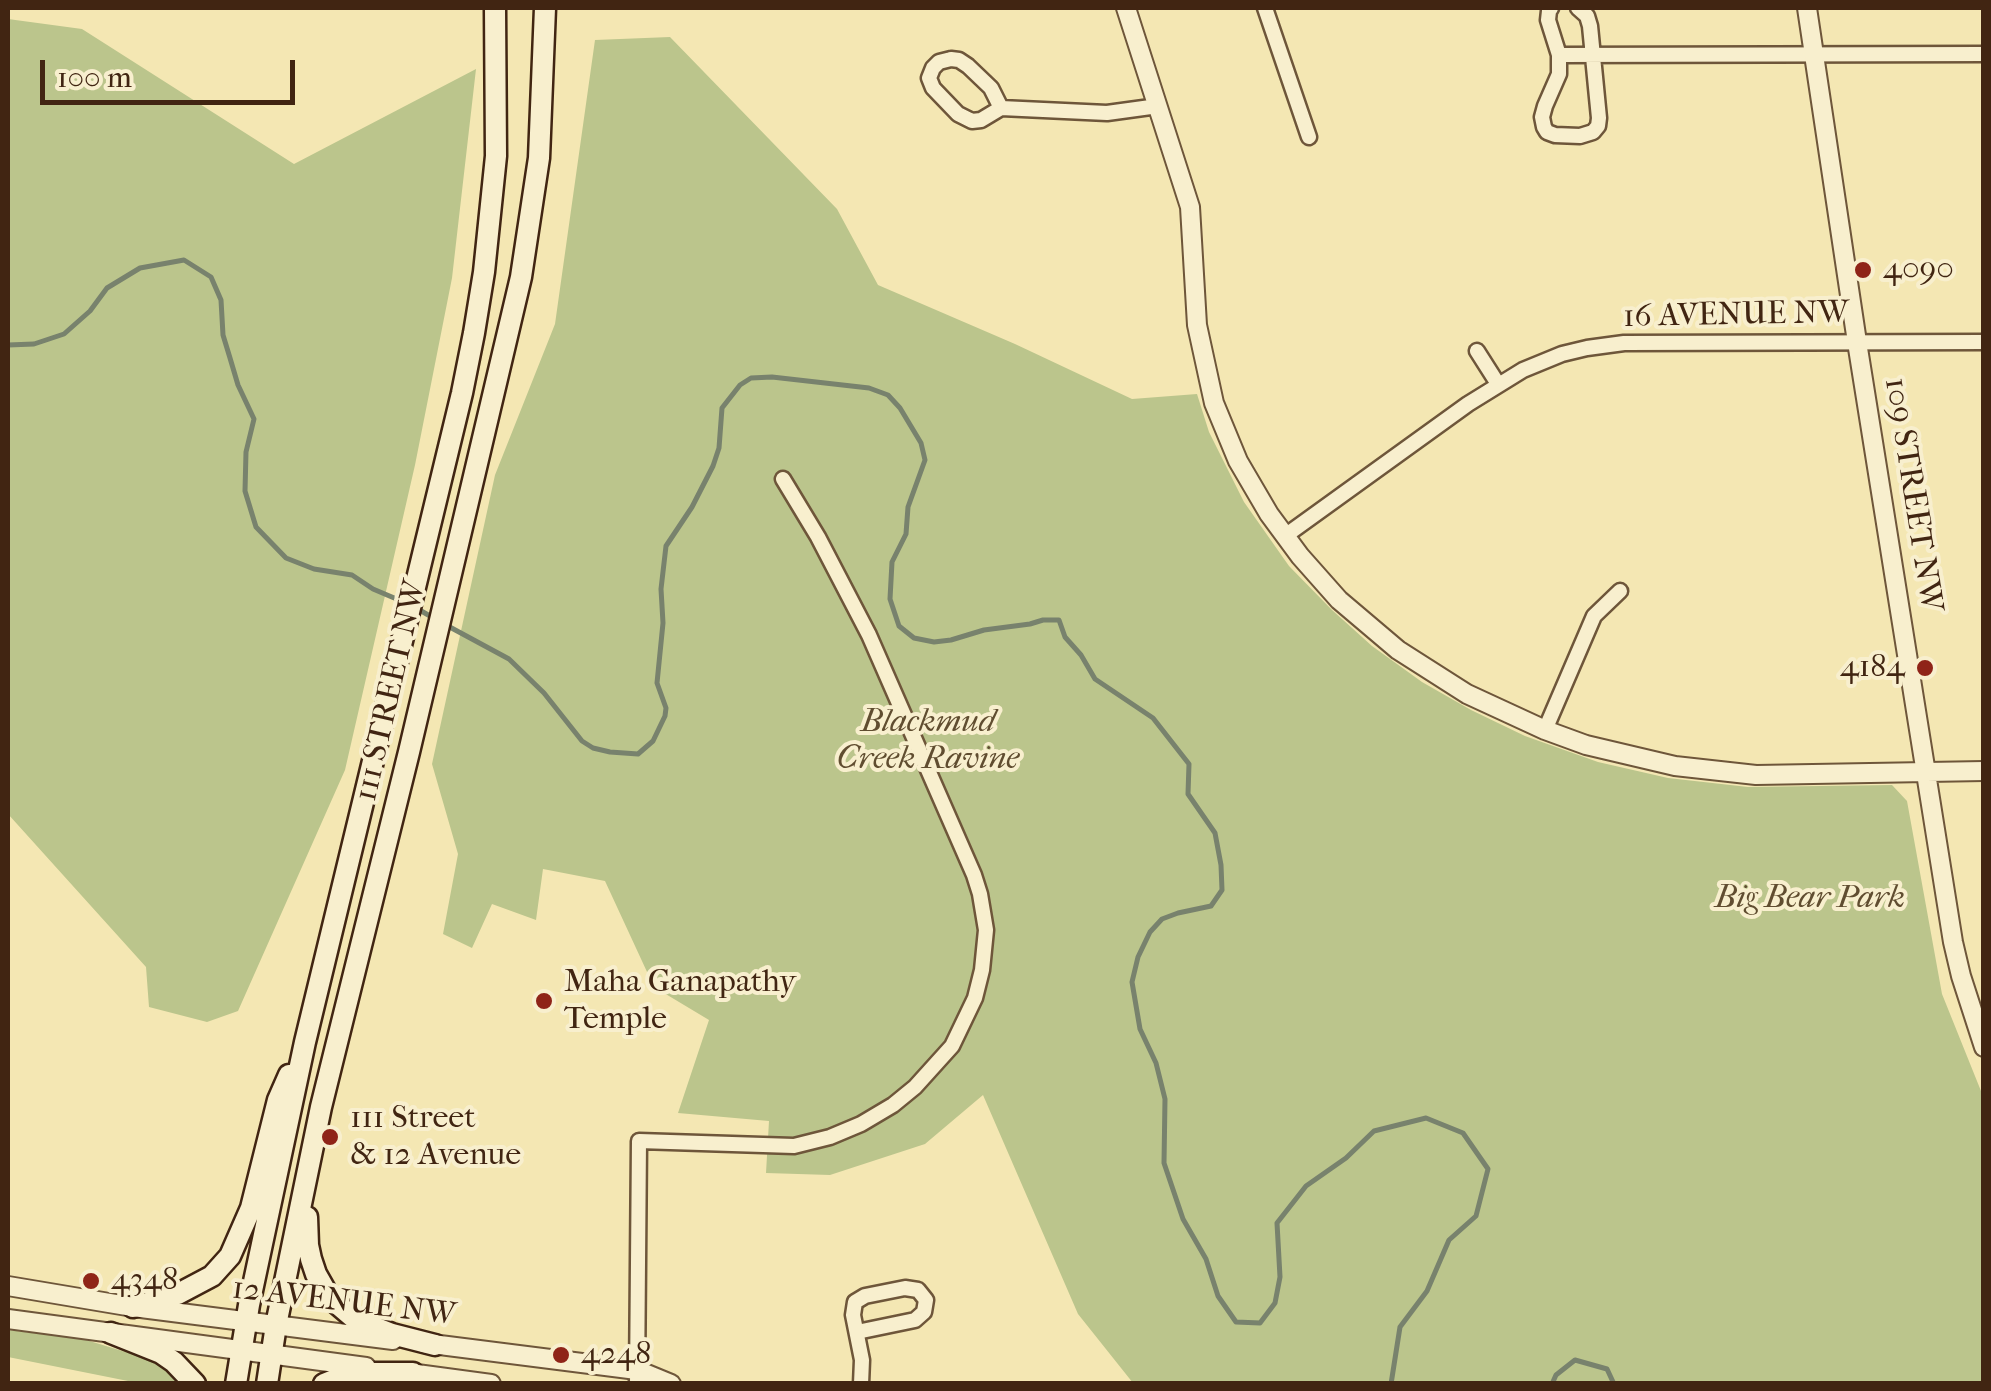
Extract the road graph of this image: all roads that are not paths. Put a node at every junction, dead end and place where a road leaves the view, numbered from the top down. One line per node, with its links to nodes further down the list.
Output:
1 (496, 8): 25 (main road, 111 STREET NW)
2 (544, 8): 27 (main road, 111 STREET NW)
3 (1126, 8): 12 (street)
4 (1265, 8): 14 (street)
5 (1552, 8): 10 (street)
6 (1578, 8): 8 (street)
7 (1807, 8): 11 (street, 109 STREET NW)
8 (1594, 54): 10 (street); 10 (street); 11 (street)
9 (1984, 54): 11 (street)
10 (1558, 55)
11 (1813, 55): 15 (street, 109 STREET NW)
12 (1158, 106): 13 (street); 20 (street)
13 (1002, 108): 13 (street)
14 (1309, 137)
15 (1857, 342): 16 (street, 16 AVENUE NW); 18 (street, 16 AVENUE NW); 23 (street, 109 STREET NW)
16 (1984, 342)
17 (1477, 351): 18 (street)
18 (1498, 384): 20 (street, 16 AVENUE NW)
19 (783, 479): 39 (street)
20 (1285, 536): 22 (street)
21 (1620, 592): 22 (street)
22 (1544, 730): 23 (street)
23 (1926, 772): 24 (street); 26 (street, 109 STREET NW)
24 (1984, 772)
25 (305, 1042): 29 (main road); 31 (main road, 111 STREET NW)
26 (1984, 1047)
27 (306, 1184): 32 (main road, 111 STREET NW); 35 (main road)
28 (8, 1286): 29 (street, 12 AVENUE NW)
29 (133, 1307): 31 (street, 12 AVENUE NW)
30 (8, 1319): 34 (street, 12 AVENUE NW)
31 (246, 1321): 32 (street, 12 AVENUE NW); 36 (main road, 111 STREET NW)
32 (276, 1325): 35 (street, 12 AVENUE NW); 37 (main road, 111 STREET NW)
33 (857, 1332): 33 (street); 46 (street)
34 (111, 1333): 36 (street, 12 AVENUE NW); 40 (main road)
35 (435, 1344): 39 (street, 12 AVENUE NW)
36 (242, 1350): 37 (street, 12 AVENUE NW); 41 (main road, 111 STREET NW)
37 (272, 1353): 38 (street, 12 AVENUE NW); 42 (main road, 111 STREET NW)
38 (413, 1374): 43 (main road); 44 (street, 12 AVENUE NW)
39 (637, 1377): 45 (street, 12 AVENUE NW)
40 (196, 1384)
41 (236, 1384)
42 (267, 1384)
43 (324, 1384)
44 (491, 1384)
45 (671, 1384)
46 (861, 1384)

